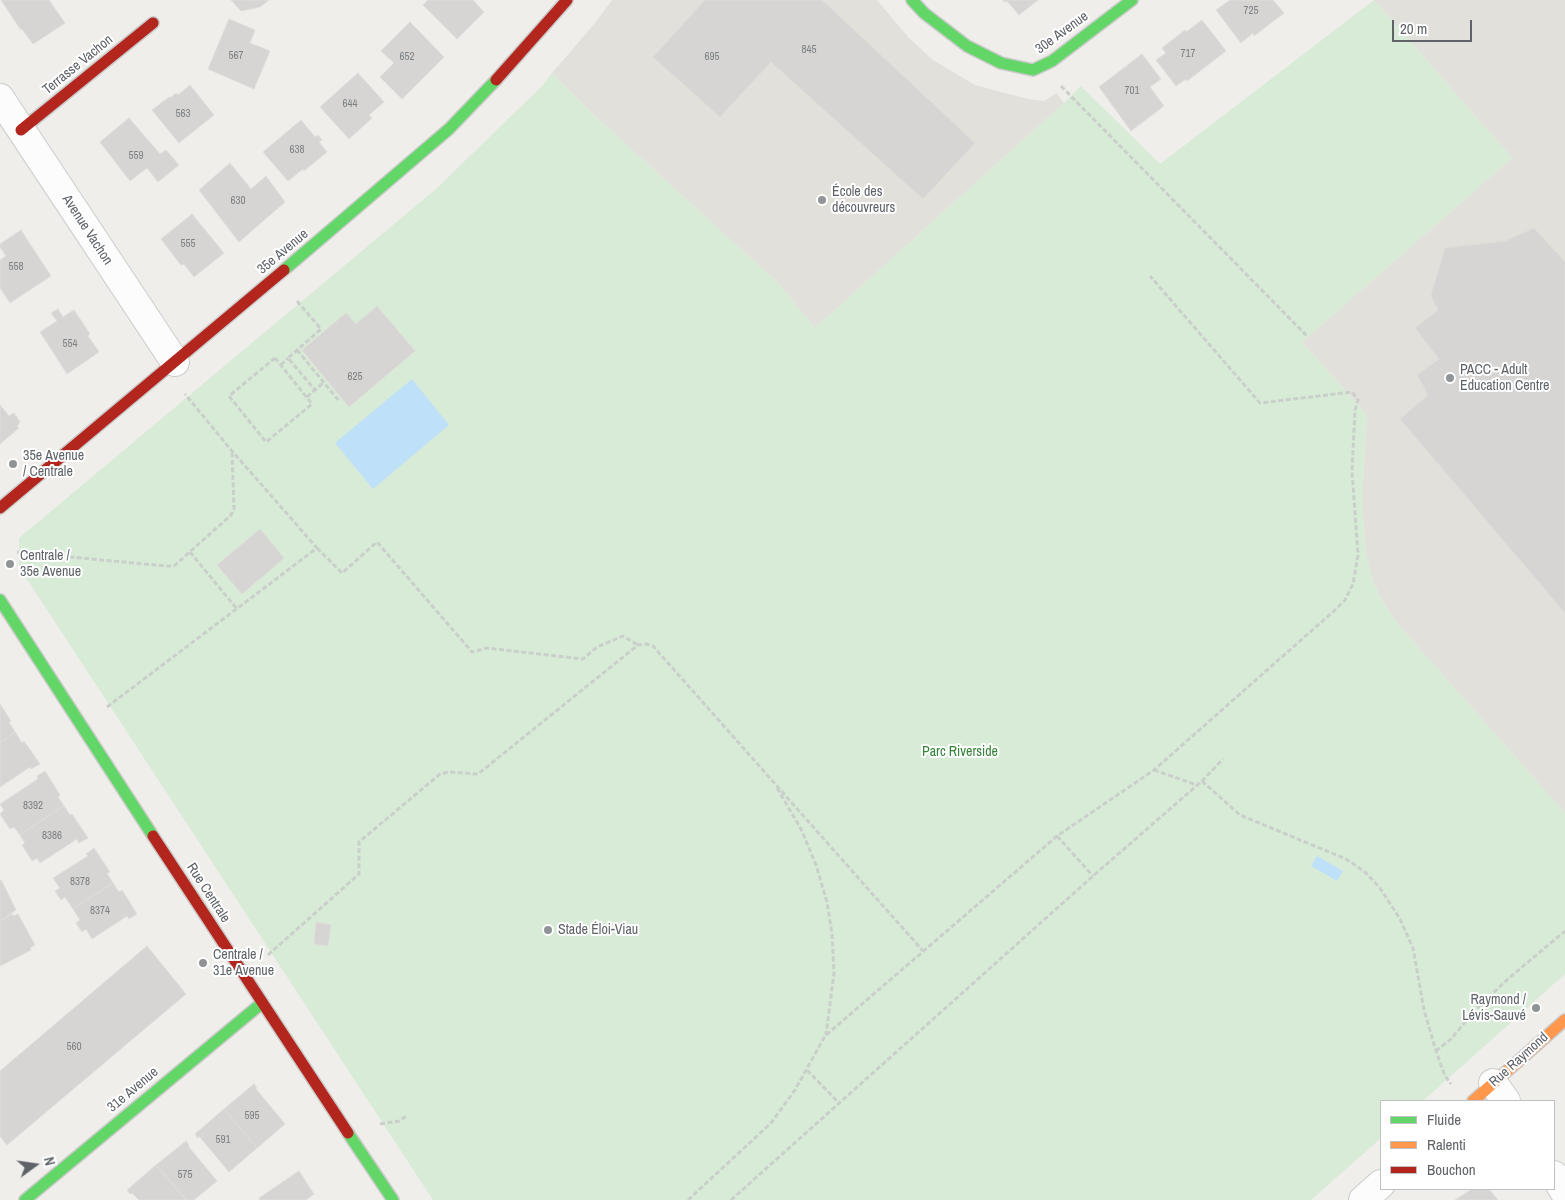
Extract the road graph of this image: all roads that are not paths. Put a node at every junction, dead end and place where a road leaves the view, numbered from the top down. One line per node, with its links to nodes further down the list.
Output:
1 (912, 0): 2 (street, 30e Avenue)
2 (1132, 0)
3 (563, 2): 7 (street, 35e Avenue)
4 (153, 23): 6 (street, Terrasse Vachon)
5 (0, 98): 6 (street, Avenue Vachon)
6 (21, 130): 7 (street, Avenue Vachon)
7 (175, 362): 8 (street, 35e Avenue)
8 (0, 508)
9 (0, 600): 10 (street, Rue Centrale)
10 (262, 1003): 17 (street, 31e Avenue); 18 (street, Rue Centrale)
11 (1565, 1020): 12 (street, Rue Raymond)
12 (1500, 1092): 13 (street, Rue Raymond)
13 (1476, 1100)
14 (1555, 1178): 16 (street)
15 (1380, 1185): 19 (street)
16 (1565, 1193)
17 (25, 1200)
18 (393, 1200)
19 (1363, 1200)

